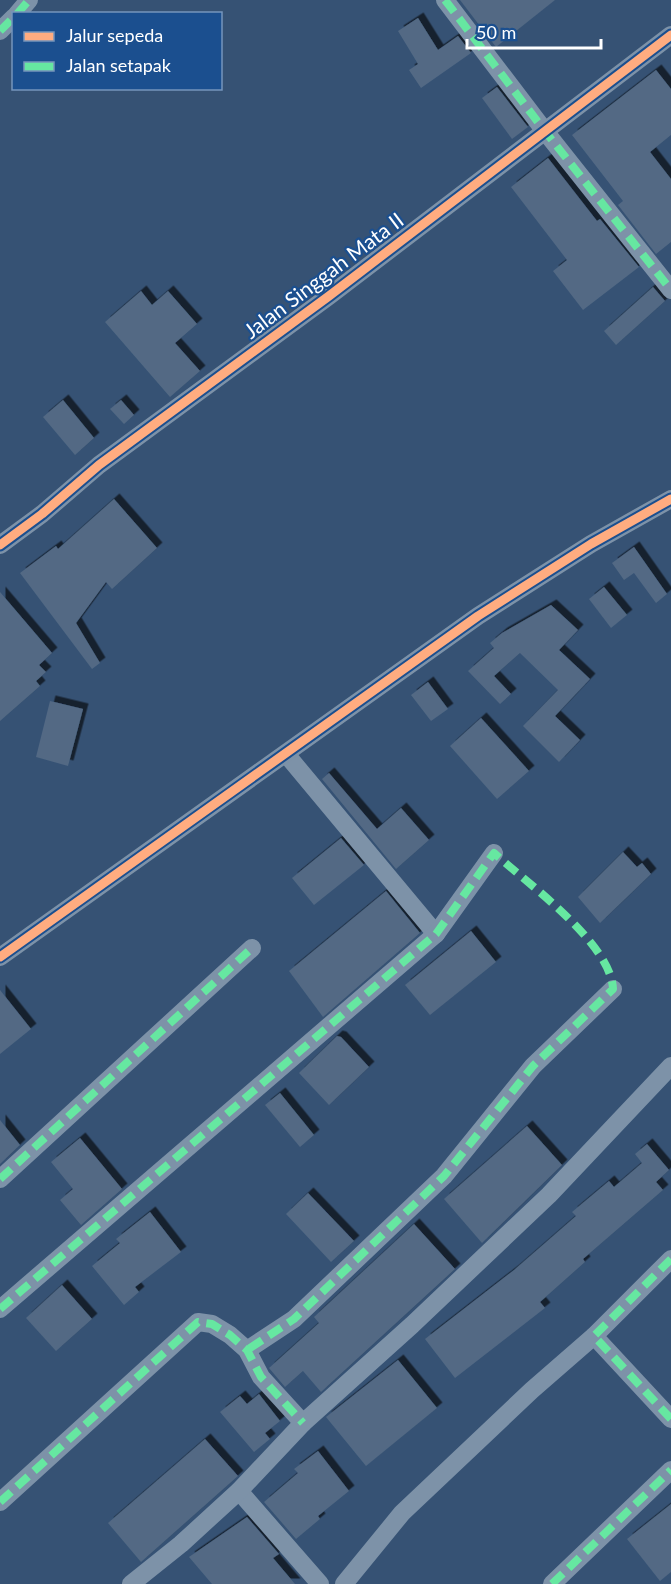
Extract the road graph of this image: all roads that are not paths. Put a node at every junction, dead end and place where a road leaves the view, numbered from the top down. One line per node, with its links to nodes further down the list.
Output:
1 (29, 0): 3 (street)
2 (445, 0): 7 (street)
3 (19, 12)
4 (12, 19): 5 (street)
5 (0, 31)
6 (671, 35): 7 (street, Jalan Singgah Mata II)
7 (544, 130): 8 (street); 10 (street, Jalan Singgah Mata II)
8 (671, 290)
9 (671, 499): 11 (street)
10 (0, 545)
11 (286, 754): 13 (street); 15 (street)
12 (494, 853): 13 (street)
13 (436, 934): 20 (street)
14 (252, 948): 18 (street)
15 (0, 957)
16 (613, 989): 22 (street)
17 (671, 1066): 24 (street)
18 (0, 1179)
19 (671, 1259): 21 (street)
20 (0, 1309)
21 (594, 1336): 23 (street); 30 (street)
22 (247, 1350): 24 (street); 27 (street)
23 (671, 1419)
24 (303, 1423): 26 (street)
25 (671, 1470): 31 (street)
26 (238, 1491): 28 (street); 29 (street)
27 (0, 1502)
28 (131, 1584)
29 (320, 1584)
30 (344, 1584)
31 (552, 1584)

